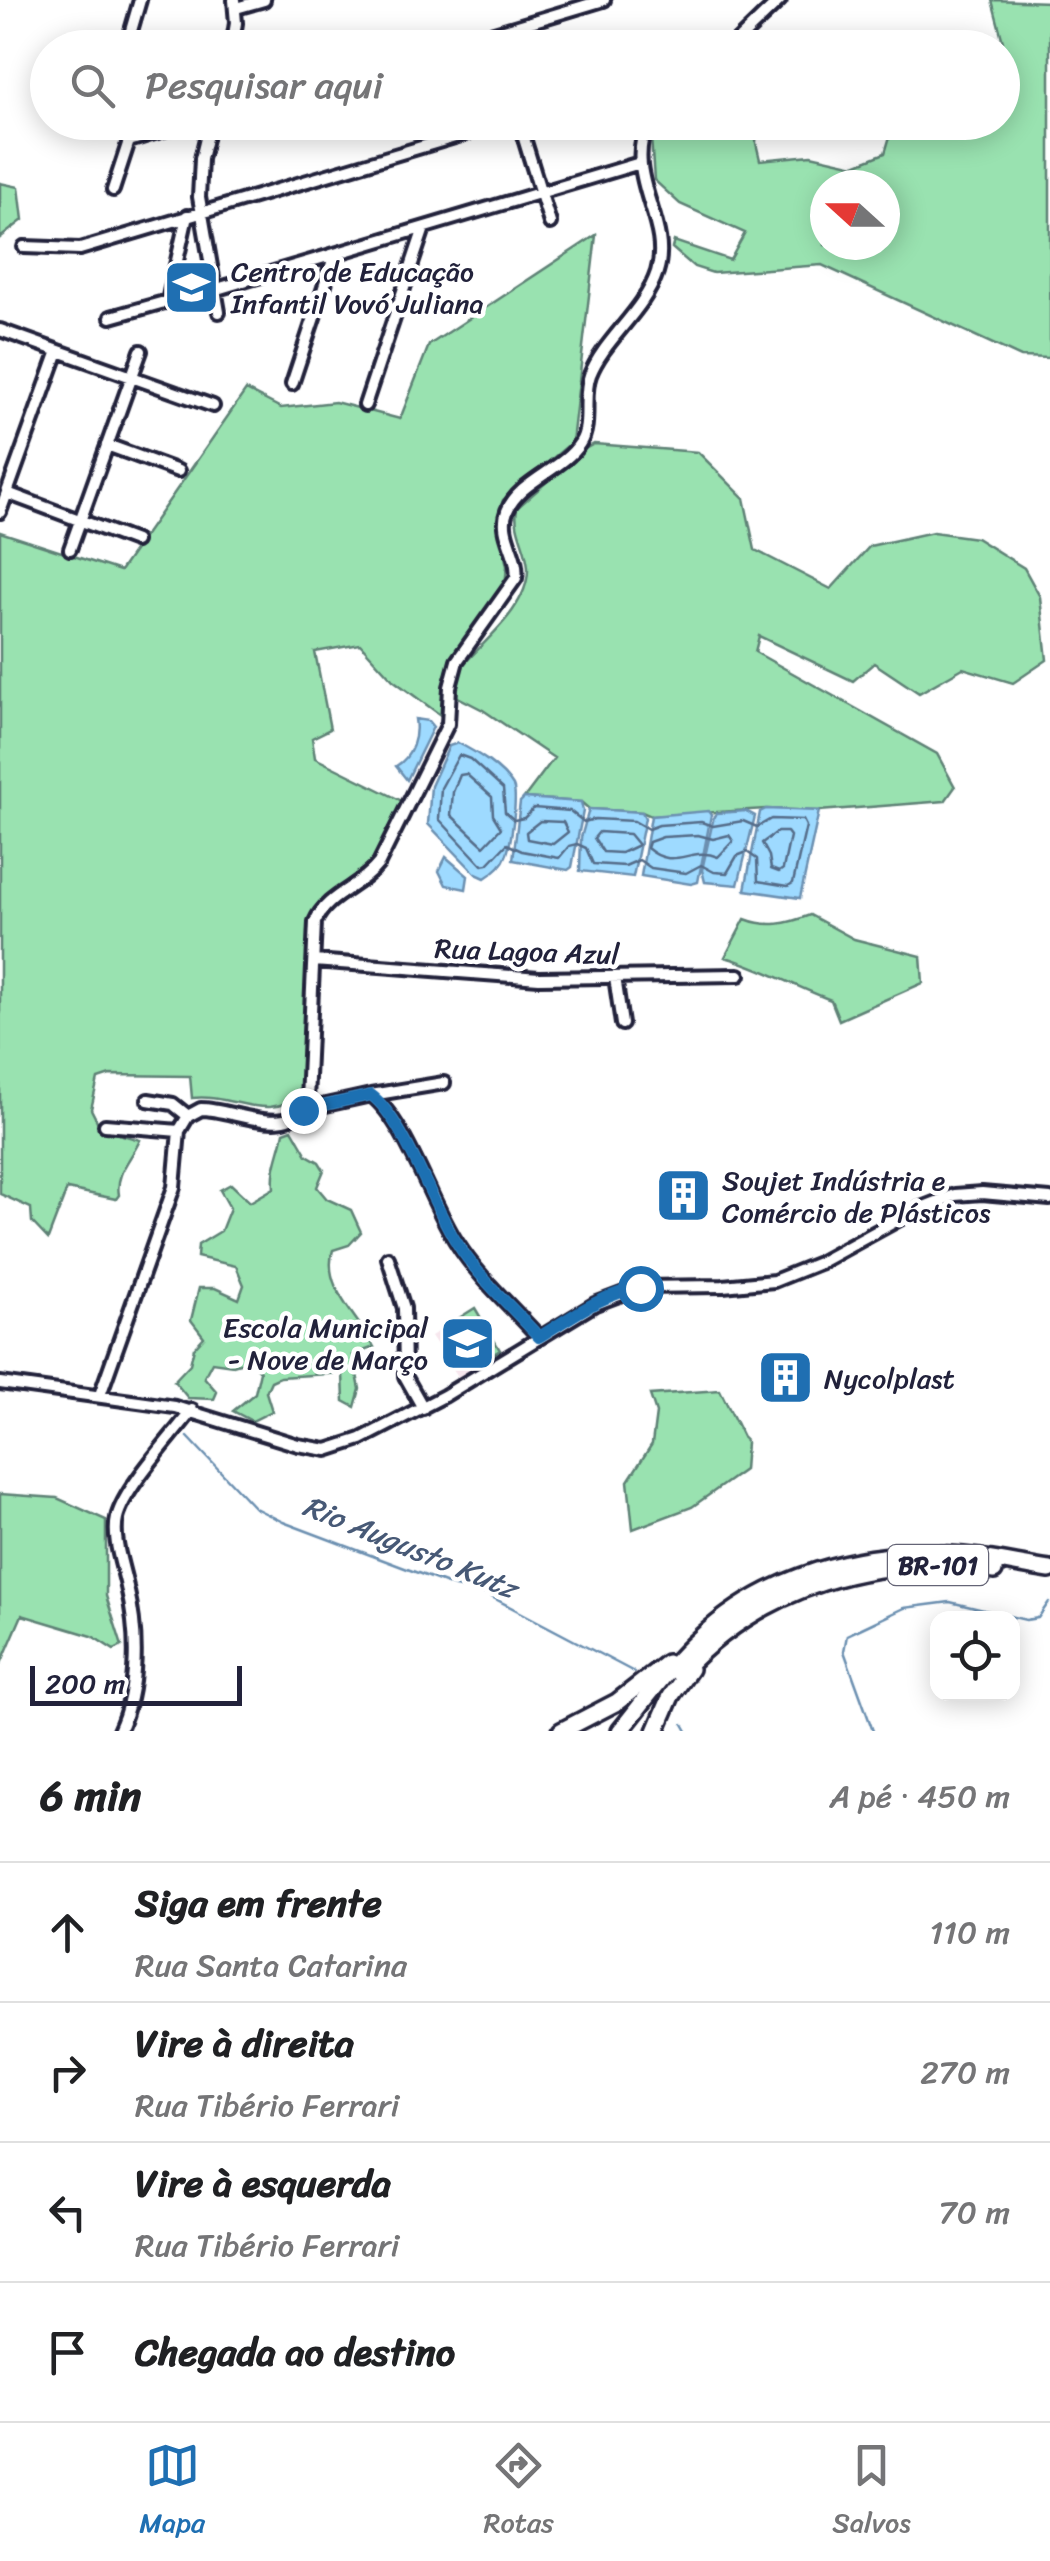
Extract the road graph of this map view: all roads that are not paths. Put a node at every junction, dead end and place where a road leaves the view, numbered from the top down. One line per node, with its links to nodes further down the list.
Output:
1 (140, 0): 6 (street)
2 (264, 0): 5 (street)
3 (604, 0): 8 (street)
4 (780, 0): 9 (street)
5 (235, 4): 7 (street)
6 (131, 30)
7 (233, 30)
8 (502, 30)
9 (749, 30)
10 (131, 140): 15 (street)
11 (206, 140): 19 (street)
12 (445, 140): 19 (street)
13 (525, 140): 18 (street)
14 (642, 140): 16 (street)
15 (128, 141): 17 (street)
16 (640, 164): 18 (street); 42 (street)
17 (113, 190)
18 (541, 193): 21 (street); 22 (street)
19 (200, 213): 20 (street); 25 (street)
20 (187, 216): 23 (street); 27 (street)
21 (550, 222)
22 (424, 228): 24 (street); 33 (street)
23 (24, 247)
24 (335, 254): 25 (street); 32 (street)
25 (217, 289): 26 (street)
26 (220, 312)
27 (112, 317)
28 (0, 330): 29 (street)
29 (58, 351): 31 (street); 37 (street)
30 (141, 351): 31 (street)
31 (132, 377): 34 (street); 35 (street)
32 (292, 384)
33 (365, 405)
34 (213, 406)
35 (107, 446): 36 (street); 39 (street)
36 (178, 471)
37 (7, 493): 38 (street); 39 (street)
38 (0, 512)
39 (80, 520): 40 (street); 41 (street)
40 (135, 541)
41 (70, 549)
42 (314, 960): 44 (street, Rua Lagoa Azul); 49 (street)
43 (738, 975): 44 (street, Rua Lagoa Azul)
44 (615, 977): 45 (street)
45 (622, 1024)
46 (444, 1083): 47 (street)
47 (371, 1095): 49 (street); 55 (street)
48 (148, 1100): 50 (street)
49 (303, 1110): 50 (street)
50 (188, 1116): 52 (street)
51 (105, 1124): 52 (street)
52 (179, 1131): 57 (street)
53 (1050, 1199): 55 (street)
54 (388, 1258): 58 (street)
55 (539, 1337): 58 (street)
56 (0, 1383): 57 (street)
57 (100, 1395): 59 (street)
58 (424, 1408): 59 (street)
59 (192, 1410): 64 (street)
60 (1050, 1570): 63 (highway, BR-101)
61 (1050, 1581): 62 (highway, BR-101)
62 (729, 1629): 67 (highway, BR-101); 68 (highway)
63 (702, 1636): 65 (highway); 66 (highway, BR-101)
64 (119, 1731)
65 (561, 1731)
66 (620, 1731)
67 (632, 1731)
68 (656, 1731)

